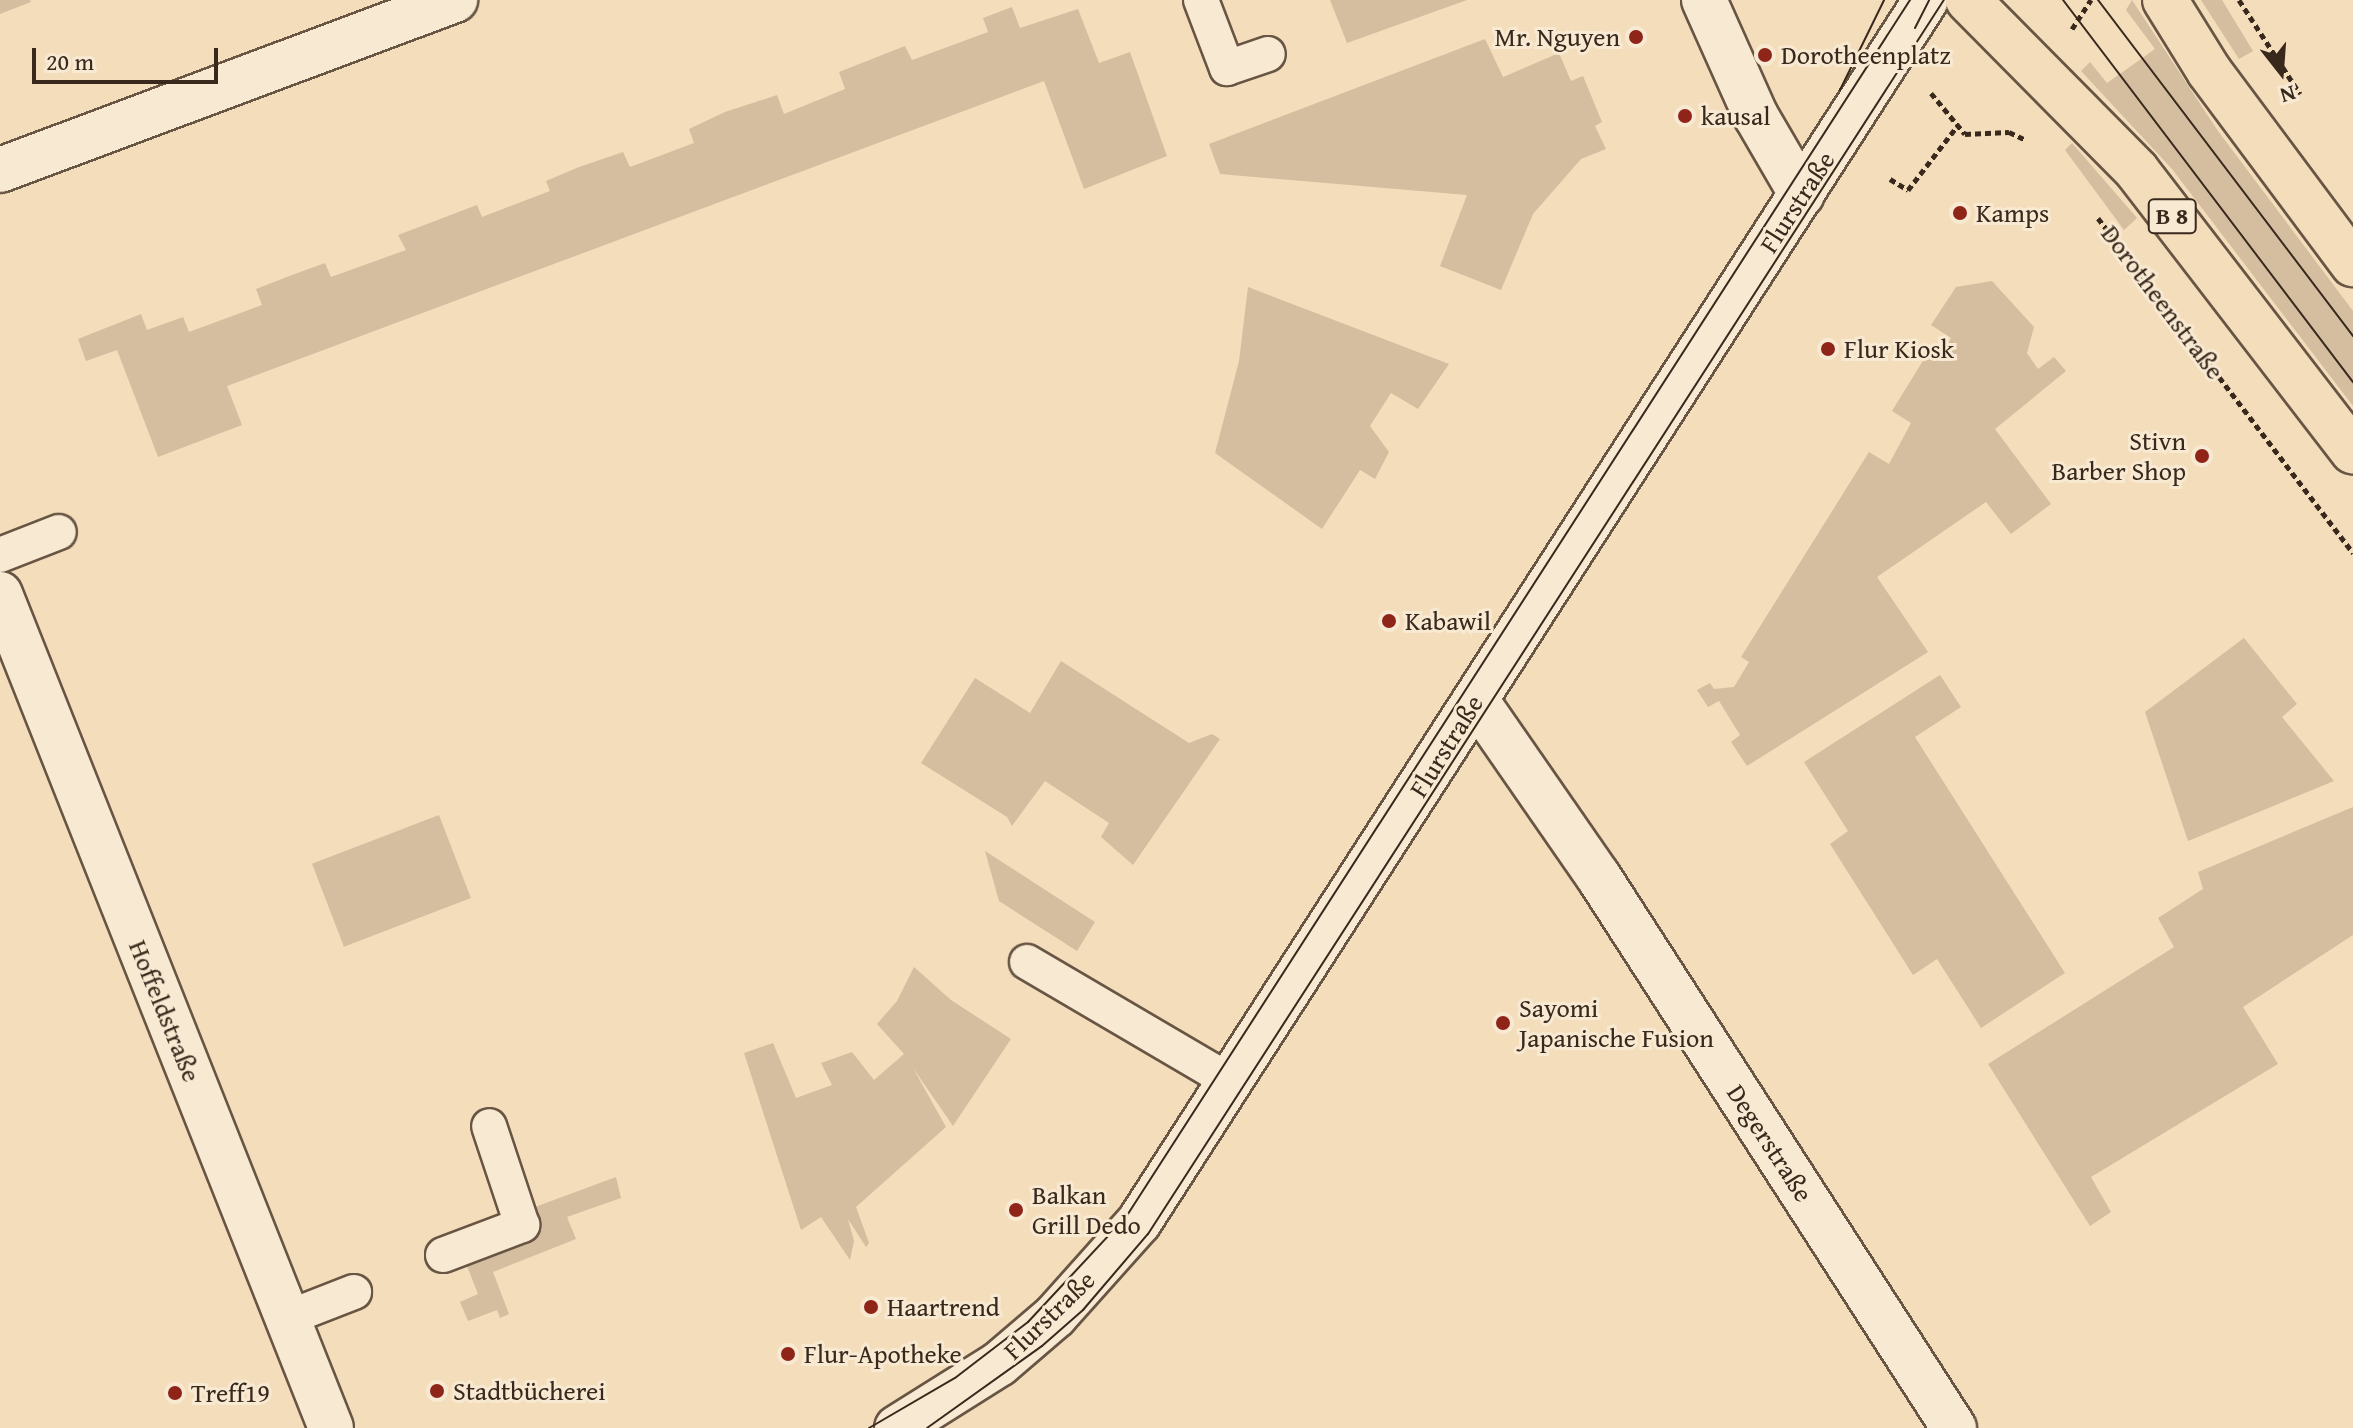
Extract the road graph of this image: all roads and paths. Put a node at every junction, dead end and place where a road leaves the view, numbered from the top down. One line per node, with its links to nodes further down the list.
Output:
1 (455, 0): 13 (street)
2 (1201, 0): 8 (lane)
3 (1704, 0): 15 (street)
4 (1926, 0): 15 (street, Flurstraße)
5 (1968, 0): 18 (main road, B 8)
6 (2165, 0): 17 (main road)
7 (2239, 0): 9 (path)
8 (1268, 54)
9 (2304, 100)
10 (1942, 104): 11 (path)
11 (1958, 125): 12 (path); 14 (path)
12 (2034, 143)
13 (0, 170)
14 (1890, 179)
15 (1802, 195): 23 (street, Flurstraße)
16 (2093, 211): 20 (path, Dorotheenstraße)
17 (2353, 264)
18 (2353, 451)
19 (59, 532): 21 (lane)
20 (2353, 553)
21 (0, 555)
22 (0, 594): 29 (street, Hoffeldstraße)
23 (1476, 700): 25 (street, Flurstraße); 32 (street, Degerstraße)
24 (1027, 962): 25 (lane)
25 (1233, 1083): 31 (street, Flurstraße)
26 (489, 1126): 27 (lane)
27 (443, 1255)
28 (354, 1292): 29 (lane)
29 (287, 1318): 30 (street, Hoffeldstraße)
30 (331, 1428)
31 (897, 1428)
32 (1954, 1428)

